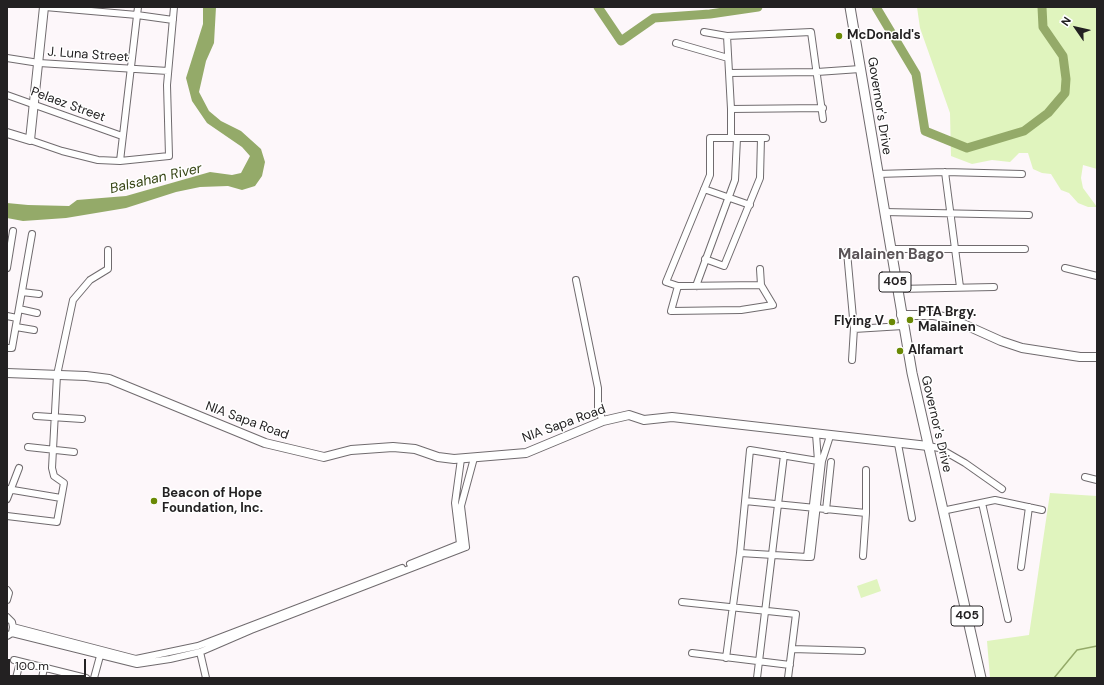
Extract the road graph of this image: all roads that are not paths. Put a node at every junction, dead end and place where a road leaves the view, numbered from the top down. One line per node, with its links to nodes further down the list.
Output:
1 (44, 7): 5 (street); 12 (street)
2 (138, 7): 5 (street)
3 (174, 7): 6 (street)
4 (850, 7): 13 (main road, Governor's Drive / 405)
5 (137, 15): 6 (street); 14 (street)
6 (173, 20): 15 (street)
7 (704, 32): 8 (street)
8 (727, 36): 11 (street); 16 (street)
9 (676, 43): 11 (street)
10 (7, 58): 12 (street, J. Luna Street)
11 (728, 58): 17 (street)
12 (39, 63): 14 (street, J. Luna Street); 19 (street)
13 (857, 67): 16 (street); 29 (main road, Governor's Drive / 405)
14 (130, 69): 15 (street, J. Luna Street); 24 (street)
15 (168, 71): 27 (street)
16 (817, 72): 17 (street); 20 (street)
17 (729, 73): 21 (street)
18 (7, 95): 19 (street, Pelaez Street)
19 (34, 105): 24 (street, Pelaez Street); 26 (street)
20 (823, 108): 21 (street); 22 (street)
21 (731, 109): 25 (street)
22 (823, 119)
23 (7, 133): 26 (street)
24 (122, 136): 27 (street)
25 (734, 138): 31 (street); 32 (street); 33 (street)
26 (30, 140): 27 (street)
27 (120, 161)
28 (945, 172): 29 (street); 30 (street); 35 (street)
29 (877, 174): 34 (main road, Governor's Drive / 405)
30 (1022, 174)
31 (704, 189): 32 (street); 51 (street)
32 (729, 198): 33 (street); 44 (street)
33 (750, 205): 44 (street)
34 (884, 212): 35 (street); 40 (main road, Governor's Drive / 405)
35 (950, 212): 36 (street); 39 (street)
36 (1029, 215)
37 (14, 230): 45 (street)
38 (32, 234): 56 (street)
39 (955, 248): 40 (street); 41 (street); 53 (street)
40 (890, 249): 55 (main road, Governor's Drive / 405)
41 (1025, 249)
42 (108, 250): 71 (street)
43 (847, 252): 65 (street)
44 (705, 259): 52 (street)
45 (7, 264)
46 (1065, 268): 48 (street)
47 (760, 269): 50 (street)
48 (1097, 276)
49 (576, 280): 75 (street)
50 (761, 285): 51 (street); 52 (street)
51 (678, 286): 52 (street)
52 (696, 286)
53 (960, 287): 54 (street); 55 (street)
54 (994, 287)
55 (896, 289): 60 (main road, Governor's Drive / 405)
56 (22, 292): 57 (street); 58 (street)
57 (39, 294)
58 (19, 309): 59 (street); 62 (street)
59 (37, 312)
60 (901, 315): 64 (main road, Governor's Drive / 405); 68 (street)
61 (7, 316): 62 (street)
62 (17, 318): 63 (street)
63 (16, 326): 66 (street); 67 (street)
64 (903, 326): 65 (street); 79 (main road, Governor's Drive / 405)
65 (854, 328): 69 (street)
66 (34, 330)
67 (7, 348)
68 (1097, 357)
69 (852, 360)
70 (7, 373): 71 (street, NIA Sapa Road)
71 (57, 375): 73 (street); 85 (street, NIA Sapa Road)
72 (36, 416): 73 (street)
73 (55, 417): 74 (street); 81 (street)
74 (82, 419)
75 (603, 421): 76 (street, NIA Sapa Road); 84 (street, NIA Sapa Road)
76 (816, 434): 77 (street, NIA Sapa Road); 86 (street)
77 (830, 436): 78 (street, NIA Sapa Road); 86 (street)
78 (898, 444): 79 (street, NIA Sapa Road); 108 (street)
79 (928, 446): 93 (street); 105 (main road, Governor's Drive / 405)
80 (28, 448): 81 (street)
81 (54, 450): 82 (street); 94 (street)
82 (74, 452)
83 (784, 455): 86 (street); 98 (street); 100 (street)
84 (474, 458): 85 (street, NIA Sapa Road); 96 (street)
85 (461, 459): 95 (street)
86 (820, 461): 102 (street)
87 (831, 462): 103 (street)
88 (19, 468): 92 (street)
89 (866, 470): 106 (street)
90 (1085, 477): 91 (street)
91 (1097, 480)
92 (9, 489): 94 (street); 97 (street)
93 (1002, 489)
94 (61, 498): 107 (street)
95 (456, 498): 96 (street); 109 (street)
96 (463, 498): 109 (street)
97 (7, 499)
98 (745, 500): 100 (street); 110 (street)
99 (982, 503): 101 (street); 105 (street); 120 (street)
100 (778, 504): 102 (street); 111 (street)
101 (1029, 507): 104 (street); 113 (street)
102 (814, 509): 103 (street); 111 (street)
103 (826, 510): 106 (street)
104 (1042, 510)
105 (942, 511): 139 (main road, Governor's Drive / 405)
106 (866, 513): 112 (street)
107 (7, 516)
108 (912, 518)
109 (463, 545): 121 (street); 124 (street)
110 (740, 553): 111 (street); 117 (street)
111 (772, 555): 118 (street)
112 (863, 556)
113 (1021, 567)
114 (7, 590): 115 (street)
115 (7, 600)
116 (682, 602): 117 (street)
117 (734, 606): 118 (street); 127 (street)
118 (766, 610): 122 (street); 128 (street)
119 (7, 617): 121 (street)
120 (1008, 619)
121 (11, 632): 126 (street)
122 (792, 649): 123 (street); 129 (street)
123 (862, 651)
124 (200, 652): 126 (street); 136 (street)
125 (692, 653): 127 (street)
126 (100, 656): 135 (street)
127 (726, 658): 128 (street)
128 (759, 662): 129 (street); 137 (street)
129 (790, 665): 138 (street)
130 (44, 668): 131 (street); 132 (street); 133 (street)
131 (67, 676): 134 (street)
132 (16, 678)
133 (42, 678)
134 (86, 678)
135 (94, 678)
136 (204, 678)
137 (757, 678)
138 (788, 678)
139 (981, 678)

